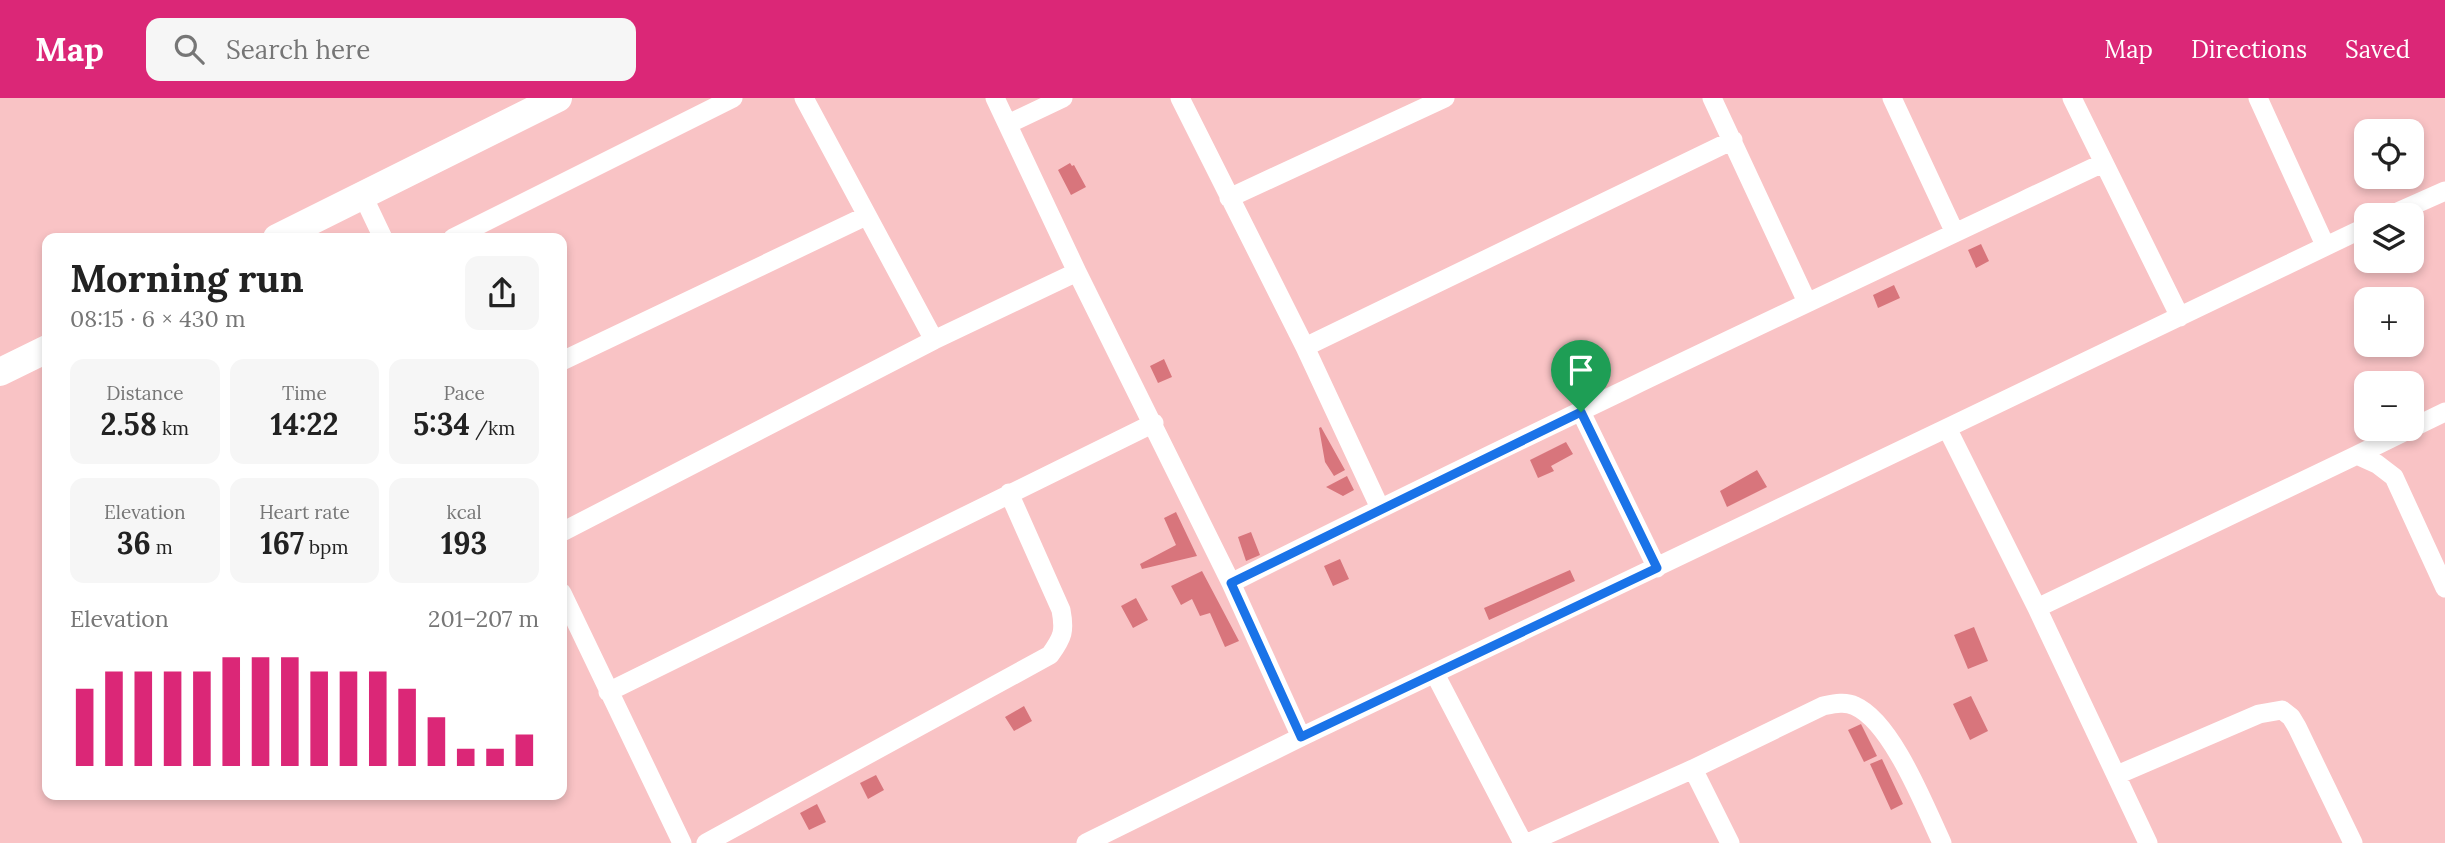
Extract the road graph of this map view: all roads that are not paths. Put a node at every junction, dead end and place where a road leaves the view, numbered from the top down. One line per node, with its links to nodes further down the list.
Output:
1 (558, 98): 16 (street)
2 (733, 98): 23 (street)
3 (804, 98): 19 (street)
4 (995, 98): 12 (street)
5 (1063, 98): 12 (street)
6 (1180, 98): 17 (street)
7 (1445, 98): 17 (street)
8 (1712, 98): 13 (street)
9 (1892, 98): 24 (street)
10 (2072, 98): 14 (street)
11 (2258, 98): 25 (street)
12 (1008, 124): 26 (street)
13 (1733, 140): 27 (street); 30 (street)
14 (2103, 163): 24 (street); 28 (street)
15 (2445, 191): 18 (street)
16 (363, 196): 21 (street); 22 (street)
17 (1229, 198): 30 (street)
18 (2418, 203)
19 (866, 216): 29 (street); 32 (street)
20 (2354, 232): 25 (street)
21 (286, 233)
22 (381, 233)
23 (463, 233)
24 (1955, 233): 27 (street)
25 (2325, 245): 28 (street)
26 (1077, 272): 29 (street); 37 (street)
27 (1807, 302): 34 (street)
28 (2180, 317): 38 (street)
29 (934, 340): 43 (street)
30 (1305, 347): 42 (street)
31 (42, 351): 33 (street)
32 (567, 359)
33 (0, 372)
34 (1581, 412): 42 (street); 44 (street)
35 (2445, 412): 36 (street)
36 (2424, 422)
37 (1154, 423): 41 (street); 45 (street)
38 (1947, 428): 44 (street); 48 (street)
39 (2385, 441): 40 (street)
40 (2357, 455): 46 (street); 48 (street)
41 (1009, 493): 50 (street); 56 (street)
42 (1380, 508): 45 (street)
43 (567, 529)
44 (1657, 568): 49 (street)
45 (1231, 583): 51 (street)
46 (2445, 588)
47 (567, 604): 50 (street)
48 (2037, 608): 53 (street)
49 (1435, 674): 51 (street); 57 (street)
50 (608, 692): 55 (street)
51 (1301, 737): 54 (street)
52 (1693, 769): 57 (street); 58 (street); 59 (street)
53 (2117, 775): 60 (street); 61 (street)
54 (1098, 840)
55 (682, 843)
56 (706, 843)
57 (1526, 843)
58 (1730, 843)
59 (1942, 843)
60 (2148, 843)
61 (2353, 843)

